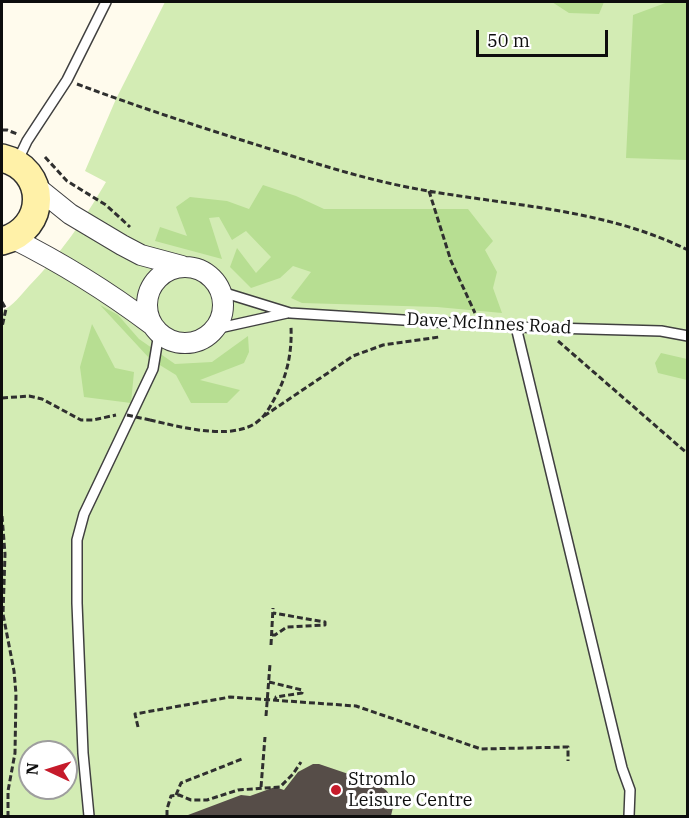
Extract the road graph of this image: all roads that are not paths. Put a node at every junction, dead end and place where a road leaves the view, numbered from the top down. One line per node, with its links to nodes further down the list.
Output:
1 (106, 2): 2 (lane)
2 (15, 154): 3 (street)
3 (34, 185): 4 (street); 5 (street)
4 (7, 240): 9 (street, Dave McInnes Road)
5 (182, 266): 6 (street); 9 (street)
6 (222, 292): 7 (lane, Dave McInnes Road); 10 (street)
7 (290, 313): 8 (lane, Dave McInnes Road); 10 (lane, Dave McInnes Road)
8 (516, 327): 11 (lane, Dave McInnes Road); 13 (lane)
9 (155, 329): 10 (street, Dave McInnes Road); 12 (lane)
10 (215, 329)
11 (687, 336)
12 (89, 816)
13 (629, 816)

